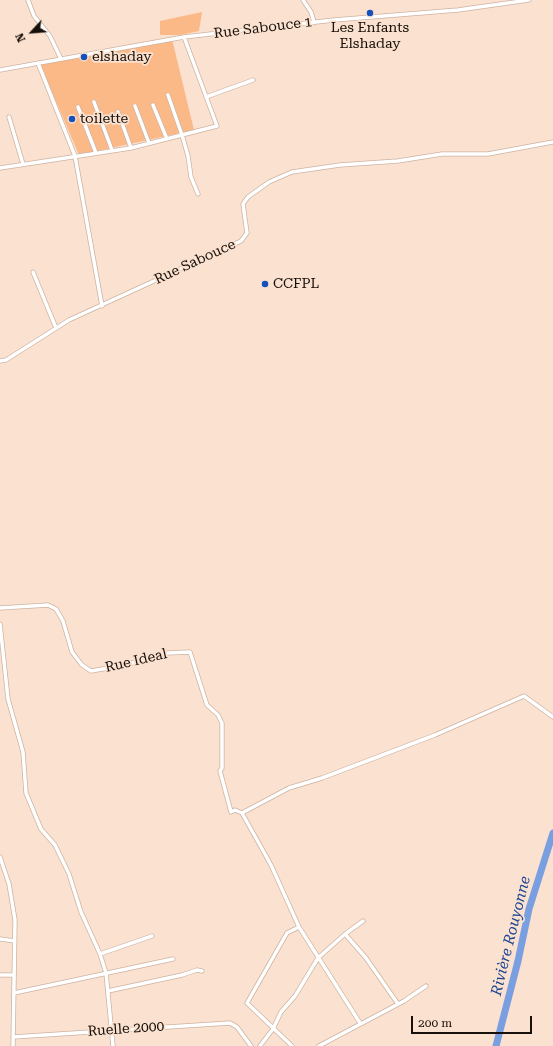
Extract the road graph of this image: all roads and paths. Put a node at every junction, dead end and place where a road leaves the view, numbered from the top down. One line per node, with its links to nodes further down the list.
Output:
1 (28, 0): 6 (street)
2 (303, 0): 4 (street)
3 (529, 0): 4 (street, Rue Sabouce 1)
4 (314, 22): 5 (street, Rue Sabouce 1)
5 (184, 37): 6 (street, Rue Sabouce 1); 11 (street)
6 (61, 59): 7 (street, Rue Sabouce 1)
7 (38, 63): 8 (street, Rue Sabouce 1); 25 (street)
8 (0, 70)
9 (253, 80): 11 (street)
10 (168, 95): 18 (street)
11 (206, 97): 18 (street)
12 (94, 102): 23 (street)
13 (153, 105): 19 (street)
14 (135, 106): 21 (street)
15 (78, 107): 24 (street)
16 (118, 112): 22 (street)
17 (9, 117): 26 (street)
18 (182, 135): 19 (street); 28 (street)
19 (167, 139): 21 (street)
20 (553, 142): 30 (street, Rue Sabouce)
21 (150, 144): 22 (street)
22 (131, 148): 23 (street)
23 (112, 150): 24 (street)
24 (96, 154): 25 (street)
25 (75, 156): 26 (street); 30 (street)
26 (23, 164): 27 (street)
27 (0, 168)
28 (198, 194)
29 (33, 272): 31 (street)
30 (102, 306): 31 (street, Rue Sabouce)
31 (56, 328): 32 (street, Rue Sabouce)
32 (0, 362)
33 (0, 608): 36 (street, Rue Ideal)
34 (0, 624): 44 (street)
35 (553, 717): 36 (street)
36 (242, 813): 39 (street)
37 (0, 857): 43 (street)
38 (363, 921): 40 (street)
39 (299, 927): 45 (street); 56 (street)
40 (345, 934): 45 (street); 54 (street)
41 (152, 936): 44 (street)
42 (0, 940): 43 (street)
43 (15, 941): 50 (street)
44 (100, 954): 48 (street)
45 (318, 958): 55 (street); 56 (street)
46 (173, 959): 48 (street)
47 (202, 971): 52 (street)
48 (106, 973): 52 (street); 53 (street)
49 (0, 975): 50 (street)
50 (14, 975): 53 (street)
51 (426, 986): 54 (street)
52 (108, 991): 57 (street)
53 (14, 993): 58 (street)
54 (398, 1004): 55 (street)
55 (360, 1023): 64 (street)
56 (273, 1029): 62 (street); 63 (street)
57 (111, 1030): 58 (street, Ruelle 2000); 60 (street); 61 (street, Ruelle 2000)
58 (13, 1037): 59 (street)
59 (13, 1046)
60 (114, 1046)
61 (251, 1046)
62 (260, 1046)
63 (292, 1046)
64 (319, 1046)

